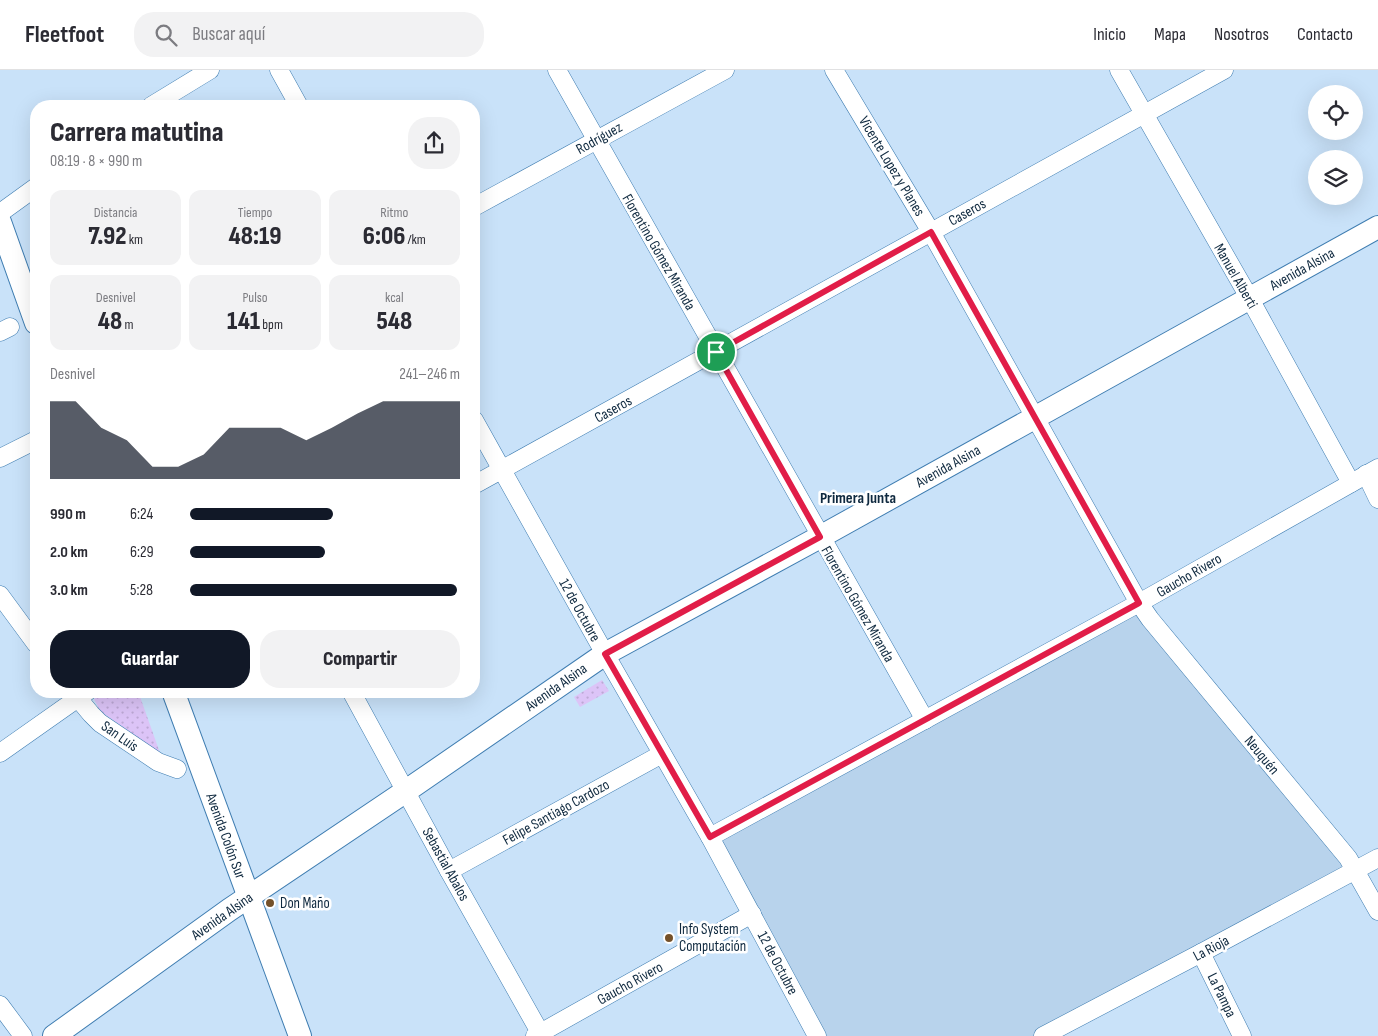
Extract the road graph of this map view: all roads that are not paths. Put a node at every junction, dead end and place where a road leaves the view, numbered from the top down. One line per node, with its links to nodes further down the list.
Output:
1 (210, 70): 8 (street)
2 (279, 70): 9 (street)
3 (557, 70): 11 (street, Florentino Gómez Miranda)
4 (834, 70): 17 (street, Vicente Lopez y Planes)
5 (1119, 70): 10 (street, Manuel Alberti)
6 (1224, 70): 10 (street, Caseros)
7 (713, 73): 11 (street, Rodríguez)
8 (161, 100)
9 (296, 100)
10 (1144, 114): 17 (street, Caseros); 18 (street, Manuel Alberti)
11 (596, 140): 13 (street, Rodríguez); 20 (street, Florentino Gómez Miranda)
12 (30, 190): 14 (street)
13 (480, 204)
14 (0, 213)
15 (0, 222): 19 (main road)
16 (1378, 227): 18 (main road, Avenida Alsina)
17 (931, 232): 20 (street, Caseros); 21 (street, Vicente Lopez y Planes)
18 (1250, 299): 21 (main road, Avenida Alsina); 26 (street, Manuel Alberti)
19 (30, 300)
20 (716, 352): 25 (street, Caseros); 29 (street, Florentino Gómez Miranda)
21 (1035, 418): 29 (main road, Avenida Alsina); 31 (street, Vicente Lopez y Planes)
22 (480, 431): 25 (street, 12 de Octubre)
23 (30, 443): 24 (street)
24 (0, 458)
25 (502, 470): 27 (street, Caseros); 33 (street, 12 de Octubre)
26 (1365, 475): 28 (street, Manuel Alberti); 31 (street, Gaucho Rivero)
27 (480, 482)
28 (1378, 498)
29 (820, 537): 33 (main road, Avenida Alsina); 38 (street, Florentino Gómez Miranda)
30 (2, 600): 32 (street)
31 (1139, 603): 38 (street, Gaucho Rivero); 46 (street, Neuquén)
32 (30, 636)
33 (605, 654): 40 (street, 12 de Octubre); 42 (main road, Avenida Alsina)
34 (74, 698): 39 (street)
35 (82, 698): 41 (street, San Luis)
36 (176, 698): 47 (main road, Avenida Colón Sur)
37 (356, 698): 42 (street, Sebastial Abalos)
38 (925, 720): 43 (street, Gaucho Rivero)
39 (0, 752)
40 (662, 754): 43 (street, 12 de Octubre); 45 (street, Felipe Santiago Cardozo)
41 (176, 769)
42 (406, 790): 45 (street, Sebastial Abalos); 47 (main road, Avenida Alsina)
43 (710, 837): 49 (street, 12 de Octubre)
44 (1378, 858): 46 (street, La Rioja)
45 (449, 871): 52 (street, Sebastial Abalos)
46 (1355, 871): 48 (street, Neuquén); 50 (street, La Rioja)
47 (248, 897): 54 (main road, Avenida Alsina); 55 (main road, Avenida Colón Sur)
48 (1378, 911)
49 (752, 914): 52 (street, Gaucho Rivero); 56 (street, 12 de Octubre)
50 (1201, 953): 57 (street, La Rioja); 58 (street, La Pampa)
51 (0, 1004): 53 (street)
52 (539, 1035)
53 (23, 1036)
54 (54, 1036)
55 (300, 1036)
56 (817, 1036)
57 (1043, 1036)
58 (1242, 1036)

